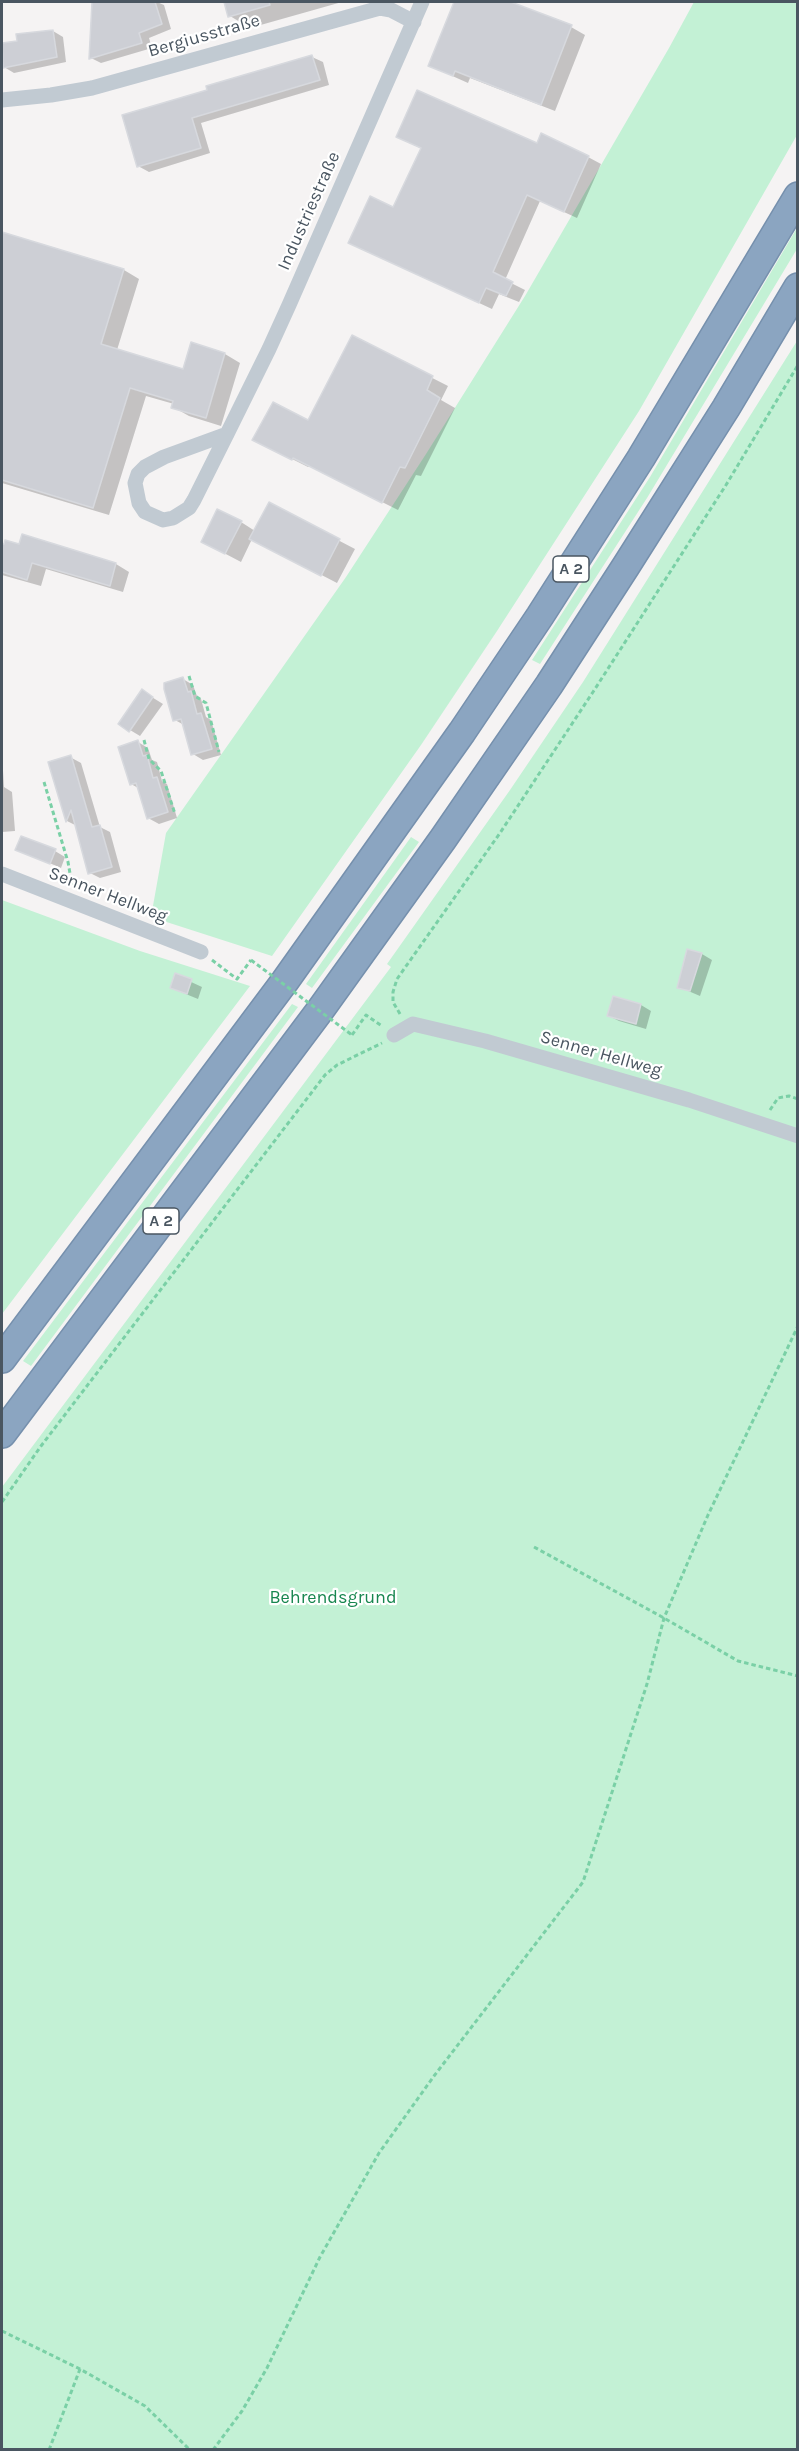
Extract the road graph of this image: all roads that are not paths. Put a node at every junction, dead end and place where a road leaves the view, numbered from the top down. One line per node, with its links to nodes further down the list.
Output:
1 (422, 2): 2 (street, Industriestraße)
2 (414, 22): 3 (street, Bergiusstraße); 6 (street, Industriestraße)
3 (2, 100)
4 (798, 196): 11 (highway, A 2)
5 (798, 287): 12 (highway, A 2)
6 (227, 435): 6 (street, Industriestraße)
7 (2, 874): 8 (street, Senner Hellweg)
8 (201, 952)
9 (392, 1033): 10 (street, Senner Hellweg)
10 (798, 1136)
11 (2, 1359)
12 (2, 1434)

